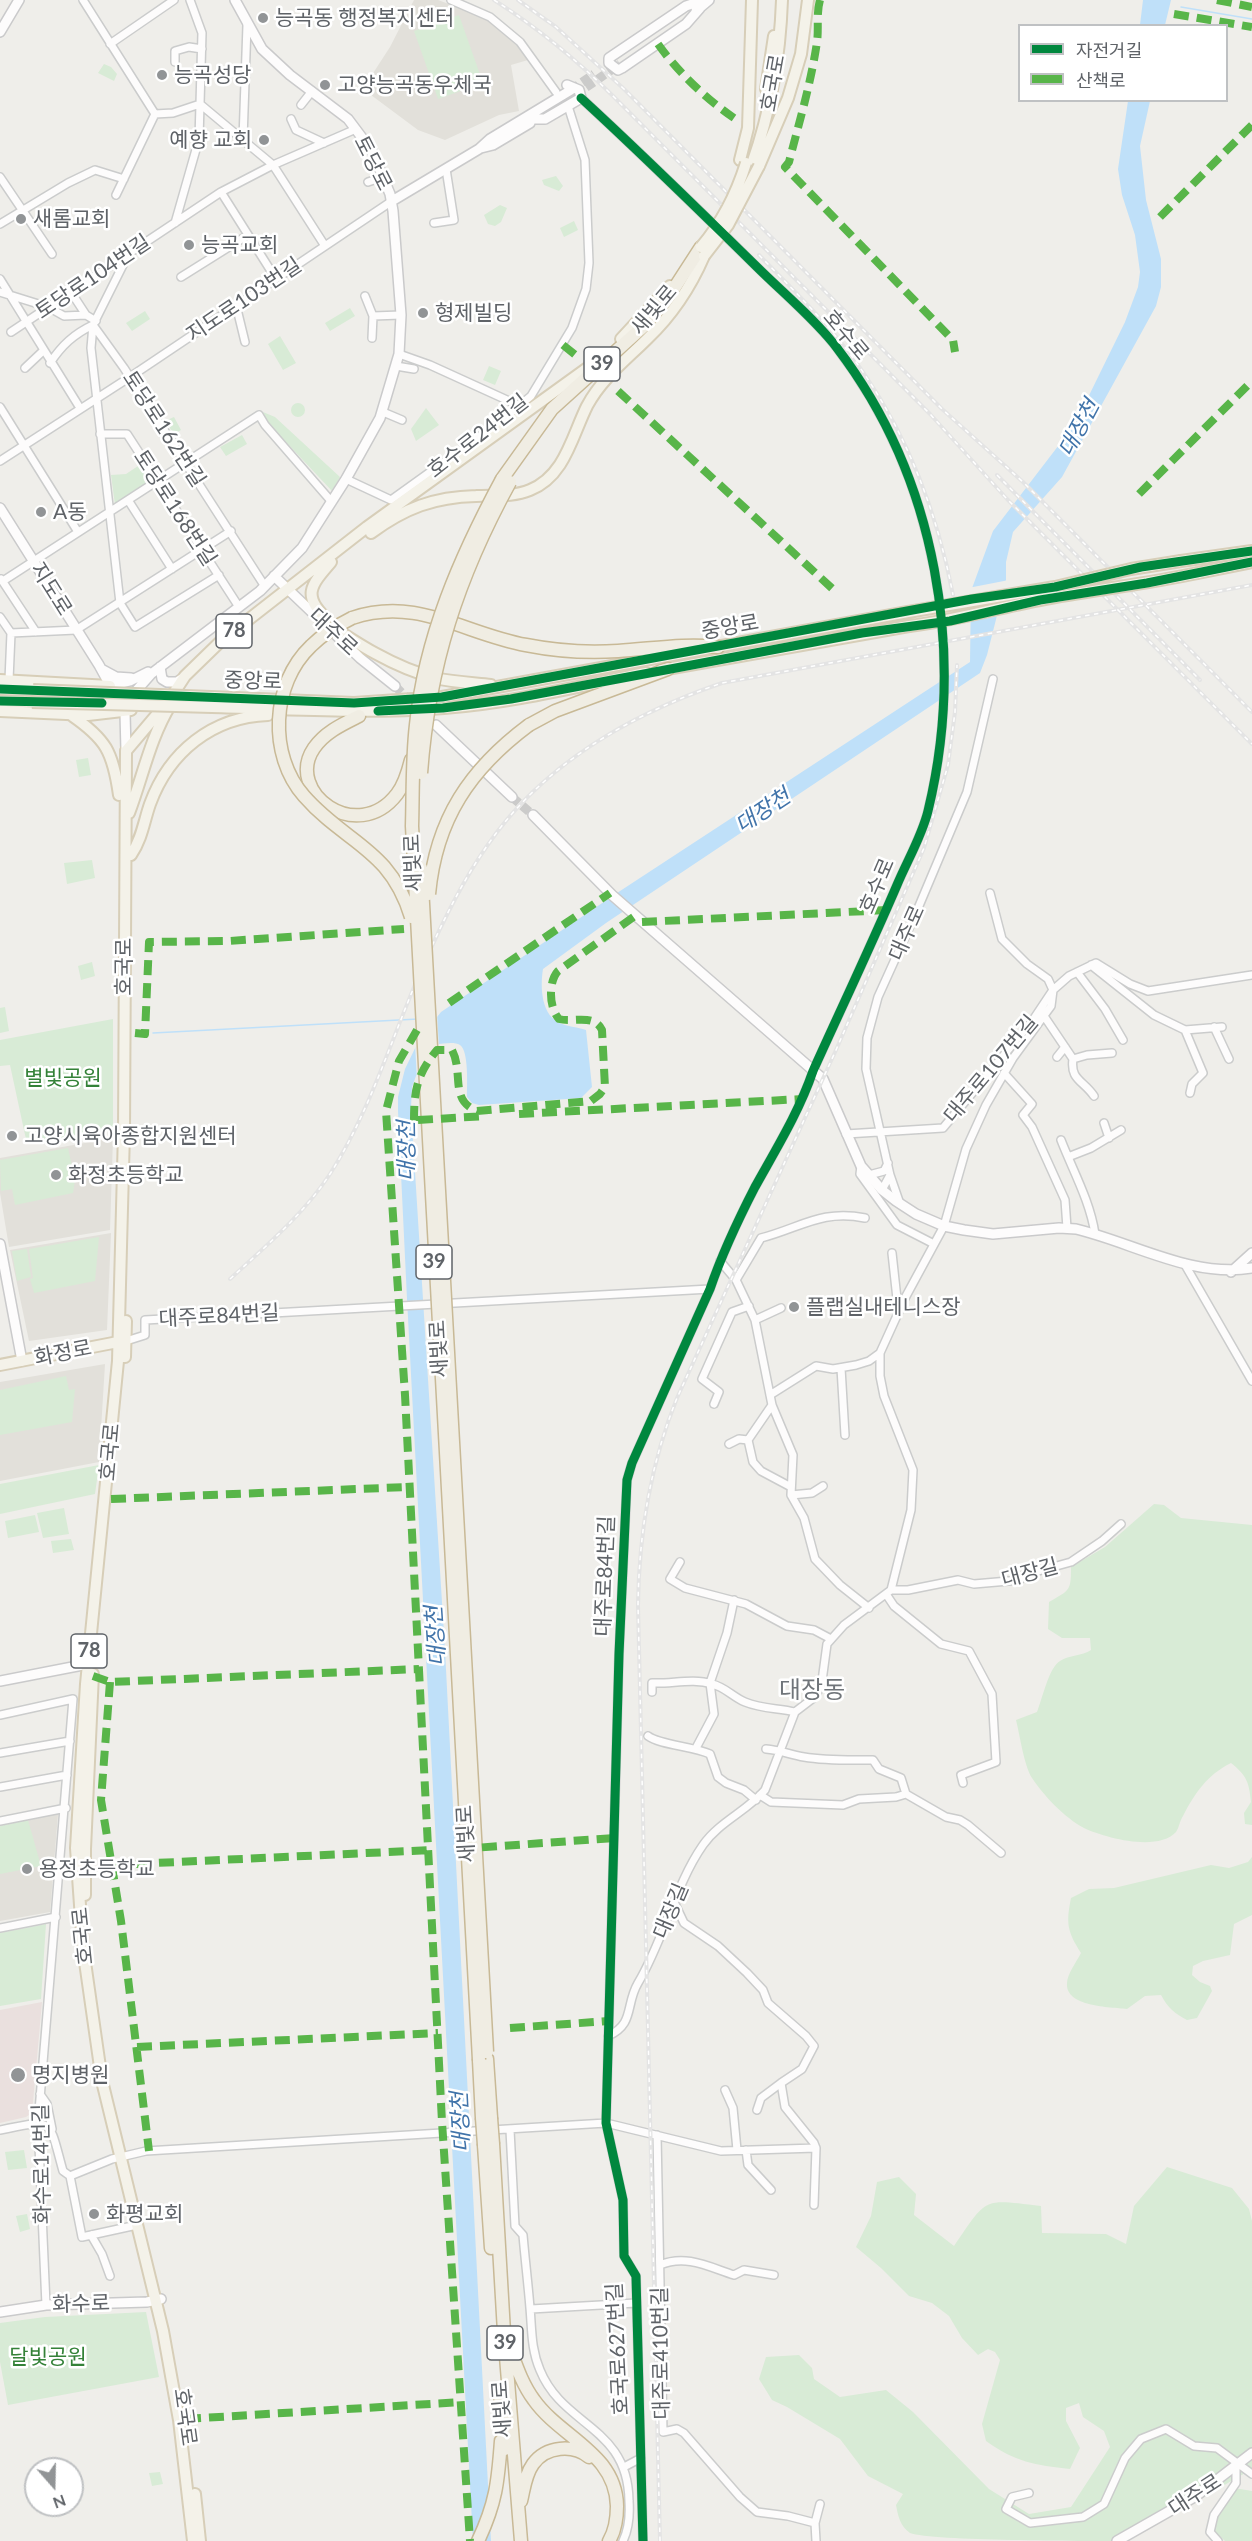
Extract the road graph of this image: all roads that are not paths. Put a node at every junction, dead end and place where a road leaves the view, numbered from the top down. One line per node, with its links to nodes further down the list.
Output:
1 (19, 0): 14 (main road)
2 (83, 0): 15 (street)
3 (174, 0): 15 (street)
4 (190, 0): 16 (street)
5 (235, 0): 13 (main road, 토당로)
6 (452, 0): 20 (street)
7 (709, 0): 12 (main road)
8 (752, 0): 31 (main road)
9 (776, 0): 31 (main road, 호국로 / 39)
10 (782, 0): 31 (main road, 호국로 / 39)
11 (808, 0): 31 (main road)
12 (700, 3): 12 (main road); 18 (main road)
13 (248, 22): 19 (main road, 토당로); 29 (street)
14 (1, 30)
15 (110, 44): 25 (street)
16 (201, 48): 17 (street); 22 (street)
17 (175, 62)
18 (618, 62)
19 (312, 91): 23 (street); 28 (main road, 토당로)
20 (556, 92): 21 (main road); 26 (main road)
21 (575, 94): 24 (main road); 26 (main road); 154 (street, 호수로)
22 (200, 104): 25 (street); 29 (street); 42 (street)
23 (301, 105)
24 (568, 106): 26 (main road); 75 (street, 호수로24번길)
25 (155, 114): 36 (street)
26 (534, 117): 33 (main road)
27 (291, 119): 30 (street)
28 (356, 129): 30 (street, 토당로104번길); 35 (main road, 토당로)
29 (243, 139): 32 (street)
30 (324, 143): 32 (street, 토당로104번길)
31 (749, 163): 47 (main road, 39, bridge)
32 (273, 165): 38 (street, 토당로104번길); 46 (street)
33 (446, 169): 40 (main road); 43 (street)
34 (0, 177): 41 (street)
35 (382, 177): 37 (street); 40 (main road, 토당로)
36 (124, 179): 39 (street); 41 (street)
37 (368, 182)
38 (221, 192): 42 (street, 토당로104번길); 45 (street)
39 (116, 195)
40 (392, 201): 46 (street, 지도로103번길); 60 (main road, 토당로)
41 (22, 209): 44 (street); 49 (street)
42 (175, 223): 48 (street, 토당로104번길)
43 (434, 223)
44 (0, 224)
45 (248, 235): 50 (street); 52 (street)
46 (325, 246): 52 (street, 지도로103번길)
47 (703, 251): 86 (highway, 새빛로 / 39); 96 (main road); 103 (main road)
48 (129, 253): 54 (street, 토당로104번길); 63 (street)
49 (52, 254)
50 (182, 277)
51 (0, 279): 55 (street)
52 (276, 279): 57 (street, 지도로103번길)
53 (0, 292): 55 (street)
54 (71, 292): 58 (street, 토당로104번길); 59 (street, 토당로162번길)
55 (10, 295): 58 (street); 62 (street)
56 (365, 296): 61 (street)
57 (237, 305): 66 (street); 73 (street, 지도로103번길)
58 (48, 307): 59 (street); 62 (street, 토당로104번길)
59 (86, 315): 63 (street, 토당로162번길)
60 (401, 315): 61 (street); 68 (main road, 토당로)
61 (373, 316): 65 (street)
62 (26, 322): 64 (street, 토당로104번길); 67 (street)
63 (94, 323): 69 (street); 73 (street, 토당로162번길); 74 (street)
64 (11, 332)
65 (372, 338)
66 (244, 342)
67 (43, 351): 69 (street); 71 (street)
68 (399, 354): 70 (main road, 토당로); 75 (street)
69 (50, 363): 77 (street)
70 (396, 366): 72 (street); 78 (main road, 토당로)
71 (25, 368)
72 (414, 369)
73 (130, 377): 74 (street, 지도로103번길); 83 (street, 토당로162번길)
74 (96, 399): 77 (street, 지도로103번길); 80 (street)
75 (520, 406): 84 (street, 호수로24번길)
76 (0, 407): 81 (street)
77 (80, 408): 81 (street, 지도로103번길)
78 (383, 412): 79 (street); 84 (main road, 토당로)
79 (402, 420)
80 (100, 434): 85 (street, 토당로168번길); 90 (street)
81 (24, 444): 82 (street, 지도로103번길); 92 (street)
82 (0, 461)
83 (185, 462): 85 (street); 88 (street); 91 (street, 토당로162번길)
84 (346, 479): 88 (main road, 토당로)
85 (157, 481): 87 (street); 93 (street, 토당로168번길)
86 (506, 481): 134 (highway, 새빛로 / 39, bridge); 141 (highway, 새빛로 / 39, bridge)
87 (128, 500): 90 (street); 98 (street)
88 (331, 501): 100 (main road, 토당로)
89 (0, 508): 95 (main road, 지도로)
90 (109, 513): 92 (street); 104 (street)
91 (231, 531): 93 (street); 102 (street, 토당로162번길)
92 (78, 532): 95 (street)
93 (202, 550): 98 (street); 99 (street, 토당로168번길)
94 (1252, 550): 112 (main road, 중앙로, bridge)
95 (33, 562): 101 (street); 108 (main road, 지도로)
96 (331, 562): 103 (main road); 111 (main road)
97 (1252, 562): 115 (main road, 중앙로, bridge)
98 (172, 569): 104 (street)
99 (219, 574): 104 (street, 토당로168번길); 105 (street, 토당로168번길)
100 (274, 576): 102 (main road, 토당로); 103 (main road, 대주로)
101 (1, 579): 109 (street)
102 (264, 585): 105 (main road, 토당로)
103 (289, 592): 107 (main road, 대주로); 118 (main road, 78); 136 (main road, 호국로 / 78)
104 (120, 603): 108 (street)
105 (238, 605): 117 (main road, 토당로)
106 (0, 616): 110 (street)
107 (319, 618): 111 (main road); 122 (main road, 대주로)
108 (76, 630): 109 (street); 116 (main road, 지도로)
109 (36, 632): 110 (street)
110 (11, 633): 114 (street)
111 (346, 636): 123 (main road)
112 (718, 647): 123 (main road, 중앙로); 141 (highway, bridge)
113 (0, 651): 114 (street)
114 (10, 651): 120 (street)
115 (668, 669): 128 (main road, 중앙로); 141 (highway, bridge)
116 (103, 670): 117 (main road); 121 (main road, 지도로)
117 (147, 675): 118 (main road); 121 (main road, 토당로); 127 (main road, 토당로)
118 (185, 676): 133 (main road, 78)
119 (993, 679): 160 (street, 대주로)
120 (4, 680): 121 (main road)
121 (116, 686): 127 (main road, 지도로)
122 (395, 686)
123 (506, 687): 126 (main road, 중앙로)
124 (0, 689): 126 (main road, bridge)
125 (0, 701): 126 (main road, bridge)
126 (211, 702): 128 (main road, 중앙로)
127 (127, 708): 130 (main road); 133 (main road, 지도로)
128 (443, 708): 131 (main road)
129 (0, 711): 130 (main road)
130 (71, 715): 138 (main road)
131 (360, 716): 134 (highway); 139 (main road)
132 (436, 725): 135 (main road)
133 (128, 748): 136 (main road, 호국로); 138 (main road, 호국로 / 78)
134 (414, 753): 141 (highway, 새빛로 / 39, bridge)
135 (512, 797)
136 (129, 813): 139 (main road, 호국로 / 78)
137 (532, 815): 154 (main road)
138 (124, 828): 189 (main road, 호국로 / 78)
139 (131, 855): 189 (main road, 호국로 / 78)
140 (990, 893): 145 (street)
141 (421, 929): 243 (highway, 새빛로 / 39, bridge)
142 (1091, 965): 143 (street, 대주로107번길); 144 (street); 147 (street)
143 (1077, 972): 145 (street, 대주로107번길); 148 (street)
144 (1252, 975)
145 (1053, 990): 146 (street, 대주로107번길); 160 (street, 대주로107번길)
146 (1044, 1016): 149 (street, 대주로107번길); 155 (street, 대주로107번길)
147 (1185, 1030): 153 (street); 156 (street)
148 (1123, 1040)
149 (1065, 1047): 151 (street, 대주로107번길); 152 (street, 대주로107번길)
150 (1112, 1053): 152 (street)
151 (1057, 1057)
152 (1073, 1059): 157 (street, 대주로107번길)
153 (1228, 1059)
154 (813, 1071): 161 (main road); 179 (street, 대주로84번길)
155 (1004, 1073): 172 (street, 대주로107번길); 173 (street, 대주로107번길)
156 (1190, 1093)
157 (1094, 1096)
158 (1104, 1123): 162 (street)
159 (1120, 1130): 162 (street)
160 (881, 1133): 161 (street, 대주로107번길); 165 (street, 대주로)
161 (846, 1134): 166 (main road)
162 (1109, 1138): 164 (street)
163 (1061, 1140): 164 (street)
164 (1068, 1157): 174 (street)
165 (888, 1163): 167 (street); 168 (street, 대주로)
166 (861, 1166): 167 (main road); 176 (street)
167 (869, 1174): 169 (main road)
168 (890, 1175): 169 (street); 170 (street, 대주로)
169 (882, 1190): 170 (main road)
170 (900, 1204): 172 (main road)
171 (865, 1218): 183 (street)
172 (944, 1226): 173 (main road); 176 (street)
173 (1067, 1228): 174 (main road)
174 (1095, 1234): 180 (main road)
175 (0, 1244): 191 (main road)
176 (934, 1244): 187 (street)
177 (892, 1253): 187 (street)
178 (1252, 1253): 182 (main road)
179 (720, 1261): 183 (street); 184 (street, 대주로84번길)
180 (1184, 1263): 182 (main road); 194 (street)
181 (1252, 1268): 182 (main road)
182 (1231, 1272)
183 (736, 1280): 185 (street)
184 (710, 1289): 189 (street, 대주로84번길); 232 (street, 대주로84번길)
185 (749, 1306): 188 (street); 196 (street)
186 (781, 1308): 188 (street)
187 (898, 1311): 190 (street)
188 (756, 1320): 195 (street)
189 (122, 1341): 191 (main road, 화정로); 209 (main road, 호국로 / 78)
190 (880, 1353): 193 (street); 205 (street)
191 (22, 1361): 192 (main road, 화정로)
192 (0, 1365)
193 (841, 1368): 195 (street); 198 (street)
194 (1252, 1381)
195 (770, 1395): 197 (street)
196 (714, 1404)
197 (772, 1405): 199 (street); 202 (street)
198 (845, 1435)
199 (748, 1440): 200 (street); 202 (street)
200 (729, 1444)
201 (823, 1486): 202 (street)
202 (791, 1491): 207 (street)
203 (1121, 1524): 205 (street, 대장길)
204 (680, 1562): 206 (street)
205 (889, 1592): 207 (street); 222 (street)
206 (734, 1600): 208 (street); 211 (street)
207 (868, 1608): 208 (street)
208 (831, 1639): 213 (street, 대장길)
209 (90, 1664): 210 (main road); 247 (main road, 호국로 / 78)
210 (0, 1681)
211 (710, 1683): 212 (street); 213 (street); 217 (street)
212 (652, 1692)
213 (795, 1712): 219 (street, 대장길)
214 (0, 1715): 216 (street, 화수로14번길)
215 (648, 1736): 217 (street)
216 (70, 1741): 220 (street); 221 (street, 화수로14번길)
217 (696, 1748): 225 (street)
218 (766, 1749): 219 (street)
219 (781, 1750): 224 (street); 225 (street, 대장길)
220 (0, 1753)
221 (67, 1775): 223 (street); 226 (street, 화수로14번길)
222 (963, 1783)
223 (0, 1787)
224 (906, 1794): 225 (street); 228 (street)
225 (758, 1798): 229 (street, 대장길)
226 (66, 1808): 227 (street); 230 (street, 화수로14번길)
227 (0, 1821)
228 (1001, 1853)
229 (675, 1904): 232 (street, 대장길); 233 (street)
230 (56, 1917): 231 (street); 235 (street, 화수로14번길)
231 (0, 1928)
232 (608, 2036): 238 (street, 대주로84번길)
233 (781, 2083): 236 (street); 244 (street)
234 (725, 2090): 245 (street)
235 (40, 2094): 237 (street, 화수로14번길); 239 (street)
236 (757, 2110)
237 (38, 2123): 239 (street); 240 (street); 258 (street, 화수로14번길)
238 (606, 2123): 241 (street); 242 (street); 257 (street, 호국로627번길)
239 (52, 2129): 248 (street)
240 (0, 2130)
241 (510, 2130): 247 (street); 259 (street)
242 (657, 2135): 245 (street); 253 (street, 대주로410번길)
243 (488, 2144): 261 (highway, 새빛로 / 39); 262 (highway, 새빛로 / 39)
244 (816, 2148): 246 (street); 250 (street)
245 (737, 2150): 246 (street)
246 (746, 2150): 249 (street)
247 (123, 2156): 248 (street); 251 (main road, 호국로 / 78); 256 (main road, 호국로 / 78)
248 (70, 2176): 252 (street)
249 (771, 2190)
250 (814, 2205)
251 (137, 2225): 252 (street); 256 (main road, 호국로 / 78)
252 (91, 2235): 255 (street)
253 (660, 2265): 254 (street, 대주로410번길); 271 (street, 대주로410번길)
254 (774, 2275)
255 (110, 2276)
256 (159, 2299): 258 (main road, 화수로); 274 (main road, 호국로 / 78); 275 (main road, 호국로 / 78)
257 (636, 2303): 259 (street); 264 (street, 호국로627번길)
258 (46, 2305): 260 (main road, 화수로)
259 (531, 2309): 266 (street)
260 (0, 2312)
261 (504, 2332): 270 (highway, 새빛로 / 39); 280 (highway)
262 (502, 2425): 276 (highway); 277 (highway, 새빛로 / 39)
263 (1252, 2453): 265 (main road, 대주로)
264 (641, 2458): 266 (street); 273 (street, 호국로627번길)
265 (1238, 2465): 267 (street, 대주로); 268 (street, 대주로); 283 (main road, 대주로); 284 (street)
266 (624, 2467): 272 (street)
267 (1252, 2474)
268 (1029, 2493)
269 (820, 2504): 271 (street)
270 (518, 2517): 278 (highway, 새빛로 / 39); 279 (highway)
271 (815, 2523): 282 (street)
272 (627, 2533): 273 (street); 281 (street)
273 (643, 2537)
274 (193, 2541)
275 (200, 2541)
276 (478, 2541)
277 (513, 2541)
278 (521, 2541)
279 (603, 2541)
280 (609, 2541)
281 (623, 2541)
282 (816, 2541)
283 (1117, 2541)
284 (1218, 2541)

